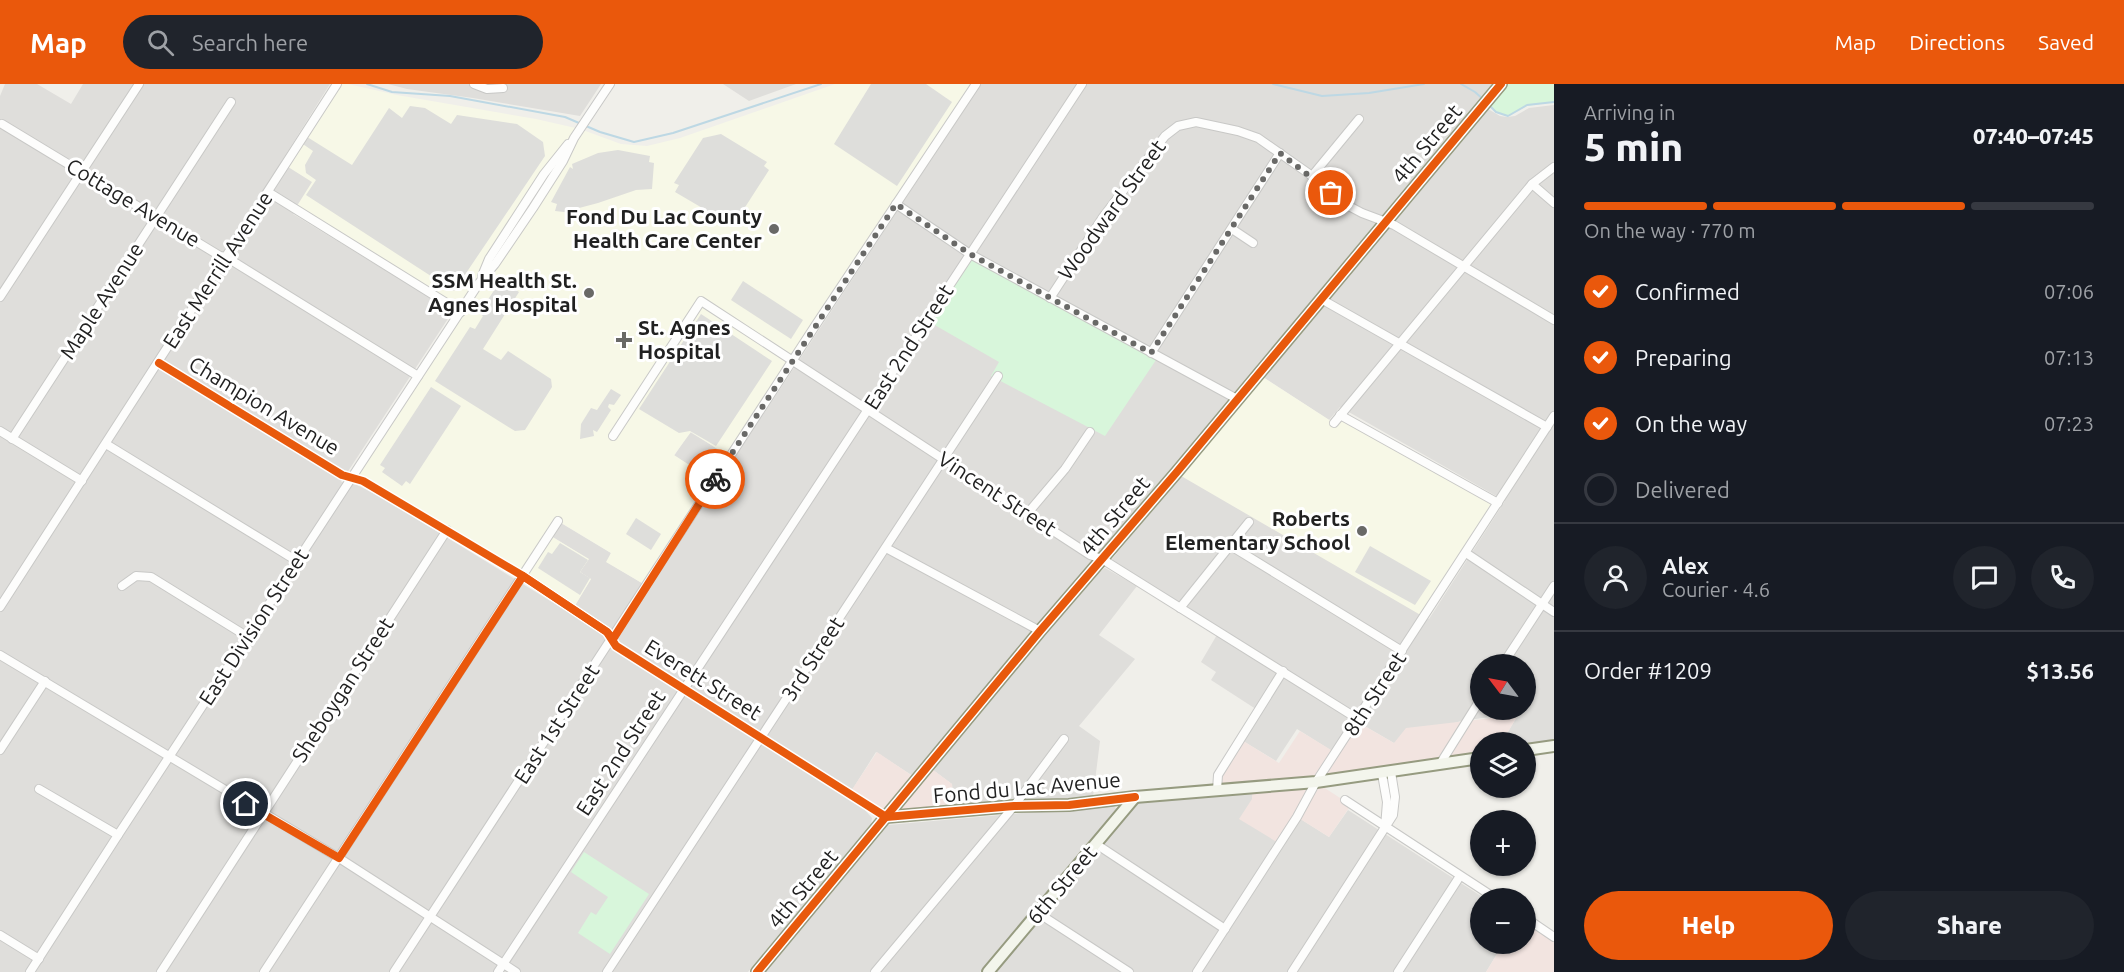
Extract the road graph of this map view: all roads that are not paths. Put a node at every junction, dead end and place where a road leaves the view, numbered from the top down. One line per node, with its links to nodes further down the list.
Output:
1 (139, 84): 14 (street)
2 (337, 84): 17 (street, East Merrill Avenue)
3 (474, 84): 8 (street)
4 (610, 84): 30 (street, East Division Street)
5 (976, 84): 19 (street, East 1st Street)
6 (1082, 84): 24 (street, East 2nd Street)
7 (1501, 84): 21 (street, 4th Street)
8 (503, 88)
9 (231, 102): 20 (street, Maple Avenue)
10 (1359, 119): 15 (street)
11 (2, 124): 14 (street, Cottage Avenue)
12 (1280, 153): 15 (street, Woodward Street); 22 (street); 28 (street, Woodward Street)
13 (1554, 166): 16 (street)
14 (83, 172): 20 (street, Cottage Avenue); 27 (street)
15 (1311, 176): 21 (street, Woodward Street)
16 (1532, 184): 18 (street); 26 (street)
17 (268, 192): 25 (street, East Merrill Avenue); 30 (street)
18 (1554, 203)
19 (896, 204): 24 (street); 34 (street, East 1st Street)
20 (156, 217): 25 (street, Cottage Avenue); 47 (street, Maple Avenue)
21 (1385, 221): 26 (street, Woodward Street); 29 (street, 4th Street)
22 (1232, 229): 23 (street); 33 (street)
23 (1253, 243)
24 (970, 254): 28 (street); 39 (street, East 2nd Street)
25 (226, 257): 35 (street, East Merrill Avenue); 36 (street, Cottage Avenue)
26 (1463, 265): 31 (street, Woodward Street); 32 (street)
27 (0, 297)
28 (1050, 298): 33 (street)
29 (1321, 298): 32 (street); 38 (street, 4th Street)
30 (461, 312): 36 (street, East Division Street)
31 (1554, 320)
32 (1400, 344): 40 (street); 43 (street)
33 (1151, 353): 38 (street)
34 (793, 360): 39 (street, Vincent Street); 46 (street, Vincent Street); 71 (street, East 1st Street)
35 (159, 363): 48 (street, East Merrill Avenue); 50 (street, Champion Avenue)
36 (418, 376): 50 (street, East Division Street)
37 (998, 376): 49 (street, 3rd Street)
38 (1237, 399): 60 (street, 4th Street)
39 (867, 411): 49 (street, Vincent Street); 77 (street, East 2nd Street)
40 (1340, 415): 42 (street); 52 (street)
41 (1554, 416): 43 (street, 8th Street)
42 (1334, 423)
43 (1547, 427): 52 (street, 8th Street)
44 (0, 431): 47 (street)
45 (1090, 432): 53 (street)
46 (613, 436)
47 (12, 439): 51 (street)
48 (106, 444): 51 (street, East Merrill Avenue); 61 (street)
49 (942, 459): 53 (street, Vincent Street); 58 (street, 3rd Street)
50 (351, 478): 56 (street, Everett Street); 61 (street, East Division Street)
51 (82, 481): 66 (street, East Merrill Avenue)
52 (1498, 503): 59 (street, 8th Street)
53 (1027, 514): 60 (street, Vincent Street)
54 (558, 521): 62 (street)
55 (1249, 522): 57 (street)
56 (447, 530): 62 (street, Everett Street); 96 (street, Sheboygan Street)
57 (1231, 546): 67 (street); 72 (street)
58 (886, 548): 69 (street); 80 (street, 3rd Street)
59 (1466, 553): 65 (street); 72 (street, 8th Street)
60 (1102, 559): 67 (street, Vincent Street); 69 (street, 4th Street)
61 (297, 561): 70 (street, East Division Street)
62 (523, 576): 71 (street, Everett Street); 102 (street)
63 (122, 586): 70 (street)
64 (1554, 586): 65 (street)
65 (1542, 605): 68 (street); 73 (street)
66 (0, 607)
67 (1180, 608): 75 (street, Vincent Street)
68 (1554, 612)
69 (1040, 631): 92 (street, 4th Street)
70 (248, 637): 85 (street, East Division Street)
71 (613, 639): 77 (street, Everett Street); 106 (street, East 1st Street)
72 (1402, 651): 79 (street, 8th Street)
73 (1510, 654)
74 (0, 655): 76 (street)
75 (1283, 671): 79 (street, Vincent Street); 91 (street)
76 (45, 681): 84 (street); 85 (street)
77 (684, 689): 80 (street, Everett Street); 112 (street, East 2nd Street)
78 (1470, 716): 87 (street)
79 (1358, 719): 89 (street, 8th Street)
80 (761, 738): 98 (street, Everett Street); 119 (street, 3rd Street)
81 (1064, 739): 95 (street)
82 (1554, 746): 83 (street)
83 (1536, 749)
84 (0, 750)
85 (170, 757): 96 (street); 100 (street, East Division Street)
86 (1470, 760): 87 (street, Fond du Lac Avenue)
87 (1440, 764): 88 (street, Fond du Lac Avenue)
88 (1387, 773): 89 (street, Fond du Lac Avenue); 99 (street)
89 (1316, 782): 91 (street, Fond du Lac Avenue); 108 (street, 8th Street)
90 (39, 789): 100 (street)
91 (1217, 789): 93 (street, Fond du Lac Avenue)
92 (907, 791): 97 (street); 98 (street, 4th Street)
93 (1134, 797): 95 (street, Fond du Lac Avenue); 101 (street, 6th Street)
94 (1345, 800): 99 (street)
95 (1014, 806): 97 (street, Fond du Lac Avenue); 121 (street)
96 (264, 814): 102 (street); 114 (street, Sheboygan Street)
97 (926, 814): 98 (street, Fond du Lac Avenue)
98 (886, 817): 120 (street, 4th Street)
99 (1386, 827): 103 (street); 125 (street)
100 (118, 835): 111 (street, East Division Street)
101 (1096, 844): 105 (street, 6th Street); 108 (street)
102 (339, 858): 106 (street); 115 (street)
103 (1460, 876): 104 (street); 126 (street)
104 (1479, 888)
105 (1038, 913): 122 (street, 6th Street); 123 (street)
106 (431, 917): 112 (street); 116 (street, East 1st Street)
107 (1536, 925): 110 (street)
108 (1225, 928): 124 (street, 8th Street)
109 (0, 935): 111 (street)
110 (1554, 937)
111 (39, 959): 113 (street, East Division Street)
112 (504, 964): 117 (street, East 2nd Street); 118 (street)
113 (30, 972)
114 (161, 972)
115 (264, 972)
116 (394, 972)
117 (498, 972)
118 (516, 972)
119 (607, 972)
120 (757, 972)
121 (875, 972)
122 (988, 972)
123 (1129, 972)
124 (1197, 972)
125 (1292, 972)
126 (1398, 972)

